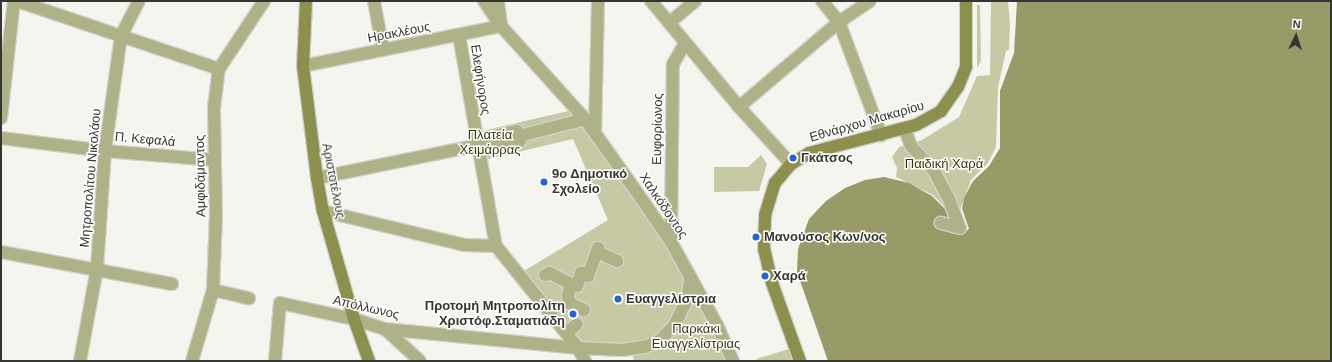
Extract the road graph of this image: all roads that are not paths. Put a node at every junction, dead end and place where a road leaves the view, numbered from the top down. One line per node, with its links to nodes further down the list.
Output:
1 (16, 1): 18 (street); 24 (street)
2 (138, 1): 18 (street, Μητροπολίτου Νικολάου)
3 (264, 1): 22 (street, Αμφιδάμαντος)
4 (306, 1): 21 (street, Αριστοτέλους)
5 (374, 1): 20 (street)
6 (484, 1): 16 (street, Χαλκόδοντος)
7 (498, 1): 16 (street)
8 (598, 1): 27 (street)
9 (651, 1): 15 (street)
10 (695, 1): 15 (street)
11 (822, 1): 14 (street)
12 (870, 1): 14 (street)
13 (966, 1): 26 (street, Εθνάρχου Μακαρίου)
14 (839, 22): 23 (street); 28 (street)
15 (669, 23): 19 (street)
16 (501, 26): 17 (street, Ηρακλέους); 25 (street, Χαλκόδοντος)
17 (459, 35): 20 (street, Ηρακλέους); 30 (street, Ελεφήνορος)
18 (120, 36): 22 (street); 31 (street, Μητροπολίτου Νικολάου)
19 (685, 43): 23 (street); 37 (street, Ευφορίωνος)
20 (383, 50): 21 (street, Ηρακλέους)
21 (303, 66): 34 (street, Αριστοτέλους)
22 (219, 69): 32 (street, Αμφιδάμαντος)
23 (739, 107): 33 (street)
24 (1, 118)
25 (585, 119): 27 (street, Χαλκόδοντος); 30 (street)
26 (905, 129): 28 (street, Εθνάρχου Μακαρίου); 36 (street)
27 (595, 133): 37 (street, Χαλκόδοντος)
28 (881, 135): 33 (street, Εθνάρχου Μακαρίου)
29 (1, 138): 31 (street, Π. Κεφαλά)
30 (476, 146): 34 (street); 38 (street, Ελεφήνορος)
31 (105, 151): 32 (street, Π. Κεφαλά); 41 (street, Μητροπολίτου Νικολάου)
32 (215, 160): 46 (street, Αμφιδάμαντος)
33 (790, 164): 61 (street, Εθνάρχου Μακαρίου)
34 (317, 178): 35 (street, Αριστοτέλους)
35 (323, 211): 38 (street); 49 (street, Αριστοτέλους)
36 (941, 223)
37 (671, 242): 42 (street, Χαλκόδοντος)
38 (496, 246): 43 (street, Ελεφήνορος)
39 (1, 252): 41 (street)
40 (617, 261): 45 (street)
41 (97, 268): 44 (street); 54 (street, Μητροπολίτου Νικολάου)
42 (691, 278): 53 (street, Απόλλωνος); 60 (street, Χαλκόδοντος)
43 (538, 281): 45 (street); 52 (street, Ελεφήνορος)
44 (172, 284)
45 (571, 284): 48 (street)
46 (213, 290): 47 (street); 55 (street, Αμφιδάμαντος)
47 (249, 298)
48 (584, 310)
49 (354, 319): 51 (street, Απόλλωνος); 56 (street, Απόλλωνος); 57 (street, Αριστοτέλους)
50 (577, 324): 52 (street)
51 (385, 329): 53 (street, Απόλλωνος); 58 (street)
52 (567, 334): 53 (street, Ελεφήνορος)
53 (578, 348): 59 (street, Ελεφήνορος)
54 (80, 361)
55 (192, 361)
56 (275, 361)
57 (369, 361)
58 (420, 361)
59 (585, 361)
60 (734, 361)
61 (800, 361)

